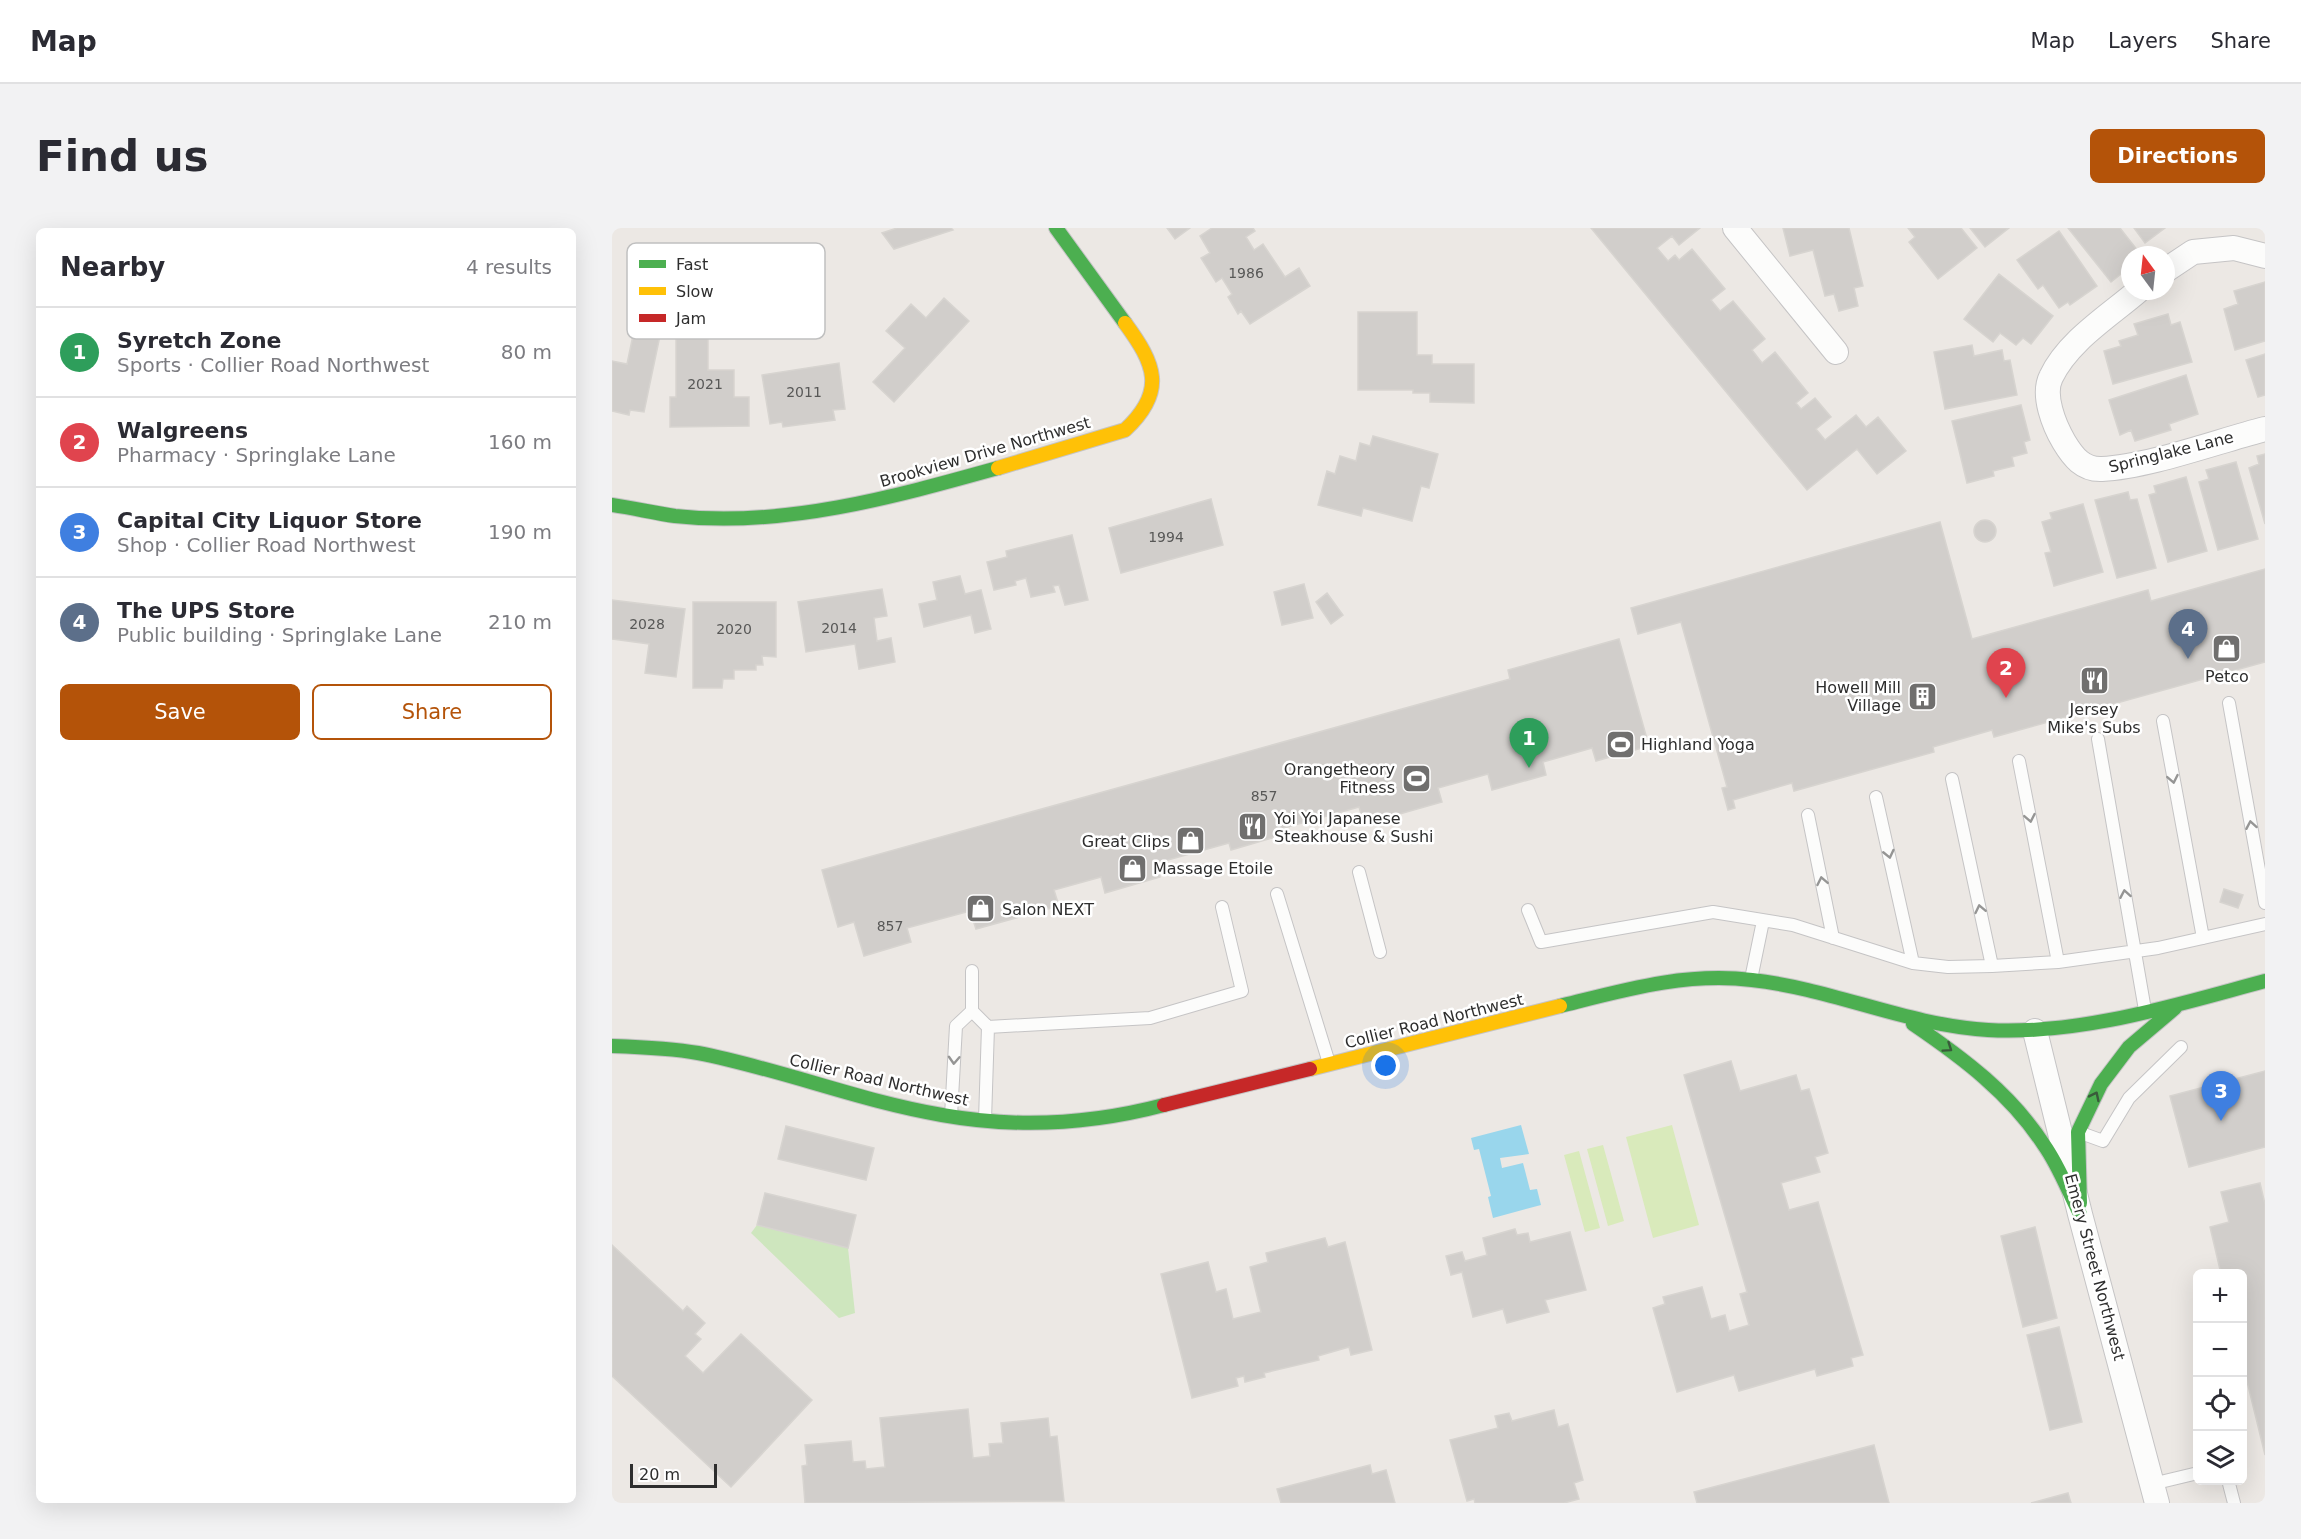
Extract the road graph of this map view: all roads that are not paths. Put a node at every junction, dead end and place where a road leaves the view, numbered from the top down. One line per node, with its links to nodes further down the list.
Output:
1 (1056, 228): 9 (street, Brookview Drive Northwest)
2 (1735, 228): 3 (street)
3 (1748, 237): 7 (street)
4 (2265, 256): 5 (street)
5 (2175, 264)
6 (2128, 300): 8 (street, Springlake Lane)
7 (1836, 352)
8 (2265, 429)
9 (612, 505)
10 (2229, 703): 19 (lane, one-way to 10)
11 (2163, 721): 25 (lane, one-way to 25)
12 (2098, 739): 26 (lane, one-way to 12)
13 (2019, 761): 28 (lane, one-way to 28)
14 (1952, 779): 30 (lane, one-way to 14)
15 (1876, 797): 29 (lane, one-way to 29)
16 (1808, 815): 24 (lane, one-way to 16)
17 (1359, 872): 27 (lane)
18 (1277, 894): 42 (lane)
19 (2265, 903)
20 (1222, 908): 38 (lane)
21 (1528, 909): 22 (lane)
22 (1763, 921): 24 (lane); 32 (lane)
23 (2265, 924): 25 (lane)
24 (1833, 938): 29 (lane)
25 (2203, 938): 26 (lane)
26 (2134, 951): 28 (lane); 36 (lane)
27 (1380, 952)
28 (2058, 962): 30 (lane)
29 (1913, 963): 30 (lane)
30 (1992, 966)
31 (972, 971): 35 (lane)
32 (1750, 980): 37 (street, Collier Road Northwest); 42 (street, Collier Road Northwest)
33 (2265, 981): 34 (street, Collier Road Northwest)
34 (2182, 1002): 36 (street, Collier Road Northwest); 45 (street, one-way to 34)
35 (972, 1011): 38 (lane); 43 (lane, one-way to 43)
36 (2146, 1012): 39 (street, Collier Road Northwest)
37 (1900, 1015): 39 (street, Collier Road Northwest); 46 (street, one-way to 46)
38 (988, 1027): 44 (lane)
39 (2035, 1031): 46 (street, Emery Street Northwest)
40 (612, 1046): 43 (street, Collier Road Northwest)
41 (2181, 1047): 45 (lane)
42 (1329, 1064): 44 (street, Collier Road Northwest)
43 (951, 1116): 44 (street, Collier Road Northwest)
44 (985, 1121)
45 (2078, 1132): 46 (street)
46 (2080, 1214): 49 (street, Emery Street Northwest)
47 (2193, 1475): 49 (lane)
48 (2229, 1485): 50 (lane)
49 (2155, 1494)
50 (2234, 1503)

